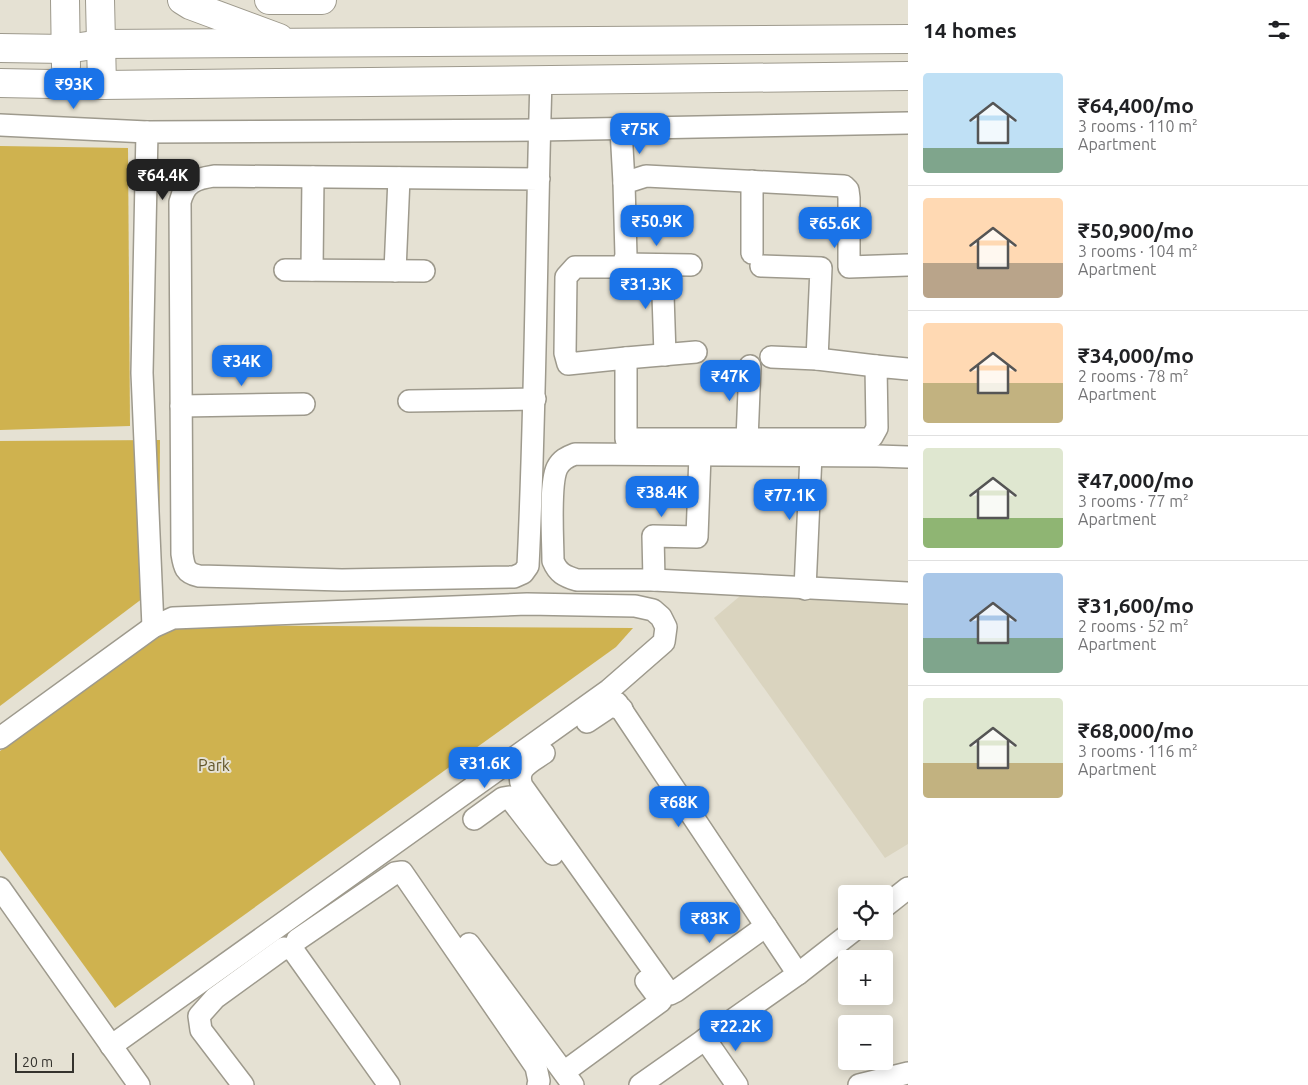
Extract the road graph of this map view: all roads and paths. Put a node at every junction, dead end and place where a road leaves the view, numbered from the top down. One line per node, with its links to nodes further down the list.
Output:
1 (65, 0): 10 (main road)
2 (100, 0): 7 (main road)
3 (182, 0): 8 (main road)
4 (269, 0): 5 (main road)
5 (322, 0)
6 (908, 39): 8 (main road)
7 (100, 44): 8 (main road); 10 (main road); 15 (main road)
8 (294, 44)
9 (0, 48): 10 (main road)
10 (66, 49): 14 (main road)
11 (908, 76): 12 (main road)
12 (541, 80): 15 (main road); 19 (street)
13 (0, 83): 14 (main road)
14 (67, 85): 15 (main road)
15 (102, 85)
16 (908, 123): 18 (street)
17 (0, 125): 20 (street)
18 (621, 129): 19 (street); 25 (street)
19 (539, 130): 20 (street); 23 (street)
20 (147, 132): 55 (street)
21 (313, 177): 22 (street); 33 (street); 47 (street)
22 (398, 178): 23 (street); 34 (street)
23 (539, 180): 44 (street)
24 (752, 181): 25 (street); 30 (street); 31 (street)
25 (624, 183): 26 (street)
26 (623, 264): 27 (street); 39 (street)
27 (662, 265): 28 (street); 37 (street)
28 (691, 265)
29 (908, 265): 30 (street)
30 (849, 267): 31 (street)
31 (821, 268): 40 (street)
32 (285, 270): 33 (street)
33 (312, 270): 34 (street)
34 (395, 271): 35 (street)
35 (424, 271)
36 (696, 352): 37 (street)
37 (666, 355): 39 (street)
38 (771, 357): 40 (street)
39 (626, 358): 48 (street)
40 (817, 359): 42 (street)
41 (750, 366): 48 (street)
42 (876, 366): 43 (street); 48 (street)
43 (908, 369)
44 (535, 398): 45 (street); 47 (street)
45 (409, 401)
46 (304, 404): 47 (street)
47 (181, 406)
48 (747, 440)
49 (700, 455): 50 (street); 52 (street); 52 (street)
50 (811, 455): 51 (street); 53 (street)
51 (908, 457)
52 (654, 580): 53 (street)
53 (805, 589): 54 (street)
54 (908, 593)
55 (153, 627): 56 (street); 58 (street)
56 (0, 738)
57 (474, 819): 71 (street)
58 (395, 843): 62 (street); 71 (street)
59 (0, 888): 68 (street)
60 (908, 888): 61 (street)
61 (893, 900)
62 (284, 923): 64 (street); 68 (street)
63 (766, 926): 63 (street); 66 (street)
64 (296, 940): 75 (street); 76 (street)
65 (841, 940): 66 (street)
66 (798, 974): 67 (street)
67 (705, 1039): 70 (street); 78 (street)
68 (112, 1046): 72 (street)
69 (908, 1073): 79 (street)
70 (666, 1077): 77 (street)
71 (568, 1079)
72 (139, 1085)
73 (243, 1085): 74 (street)
74 (389, 1085)
75 (401, 1085)
76 (538, 1085)
77 (640, 1085)
78 (737, 1085)
79 (859, 1085)

